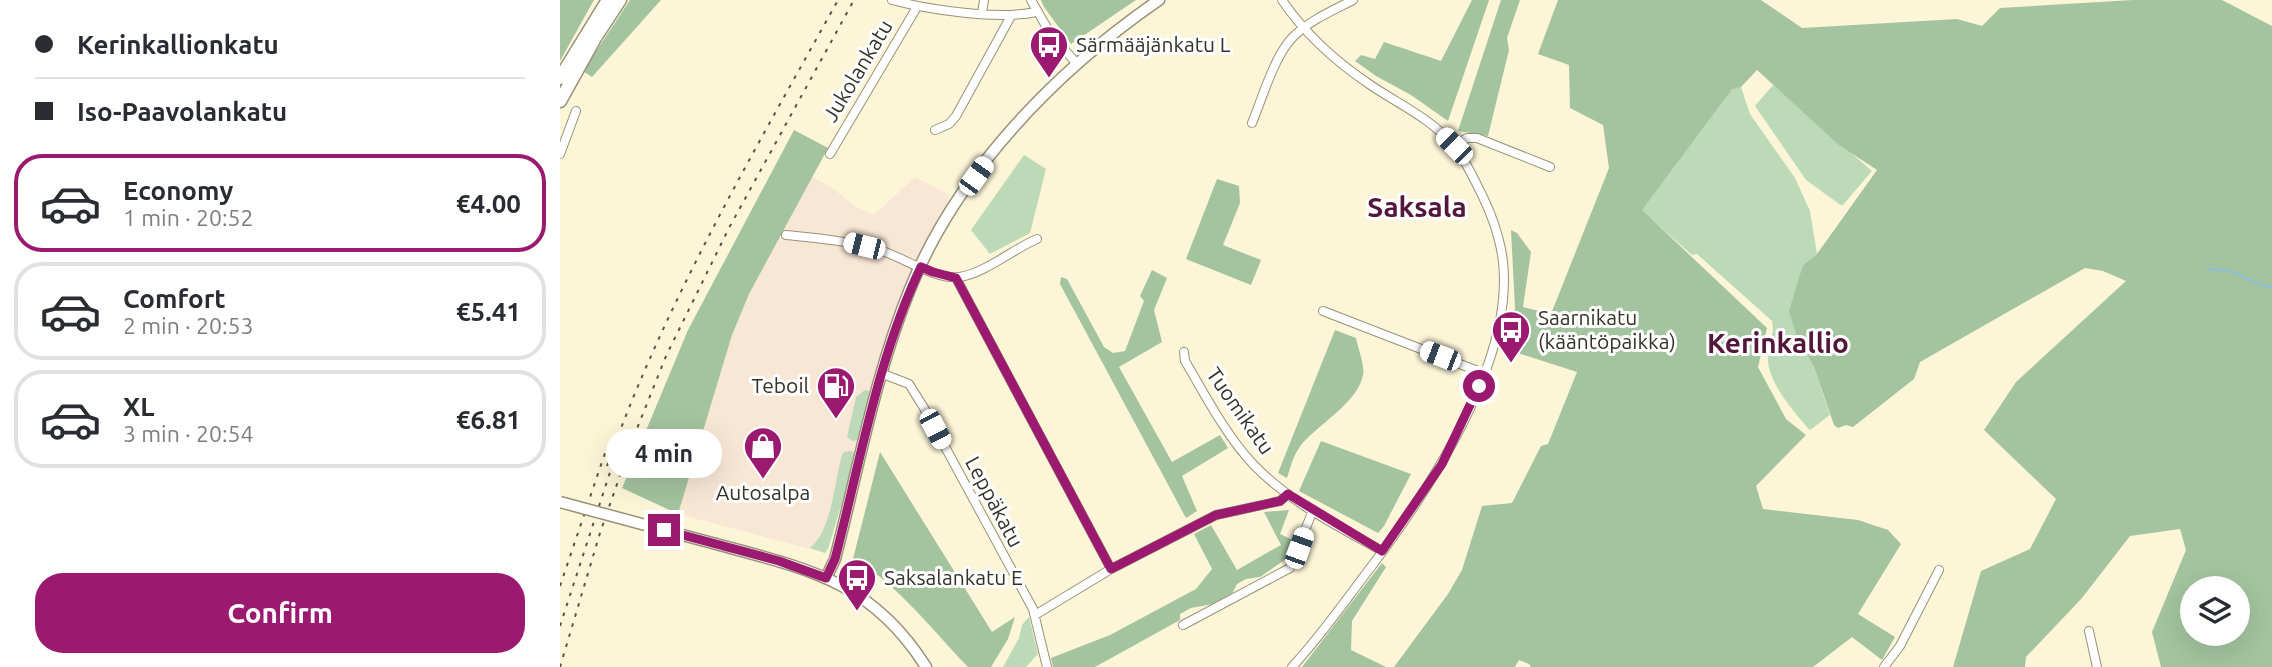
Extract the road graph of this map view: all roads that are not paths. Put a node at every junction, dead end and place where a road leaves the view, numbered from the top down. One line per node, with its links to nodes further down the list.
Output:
1 (608, 0): 15 (main road)
2 (620, 0): 16 (main road)
3 (892, 0): 9 (street)
4 (984, 0): 11 (street)
5 (1031, 0): 10 (street)
6 (1159, 0): 14 (street)
7 (1282, 0): 13 (street)
8 (1353, 0): 13 (street)
9 (917, 7): 11 (street); 22 (street, Jukolankatu)
10 (1036, 12): 12 (street); 14 (street)
11 (982, 13): 12 (street)
12 (1011, 16): 19 (street)
13 (1303, 28): 18 (street); 20 (street)
14 (1077, 64): 26 (street)
15 (560, 78)
16 (560, 101)
17 (576, 111): 21 (street)
18 (1252, 123)
19 (935, 130)
20 (1454, 146): 23 (street); 30 (street)
21 (560, 154)
22 (830, 154)
23 (1550, 167)
24 (786, 235): 26 (street)
25 (1037, 239): 27 (street)
26 (921, 267): 27 (street); 31 (street)
27 (956, 278): 36 (street)
28 (1322, 312): 30 (street)
29 (1184, 352): 32 (street, Tuomikatu)
30 (1483, 373): 35 (street)
31 (883, 374): 38 (street); 39 (street, Leppäkatu)
32 (1288, 494): 34 (street, Tuomikatu); 36 (street)
33 (560, 502): 38 (street, bridge)
34 (1313, 510): 35 (street, Tuomikatu); 40 (street)
35 (1382, 551): 44 (street)
36 (1111, 569): 39 (street)
37 (1939, 569): 45 (street)
38 (826, 578): 42 (street)
39 (1035, 615): 43 (street, Leppäkatu)
40 (1183, 625)
41 (2089, 631): 46 (street)
42 (926, 667)
43 (1046, 667)
44 (1292, 667)
45 (1884, 667)
46 (2097, 667)

